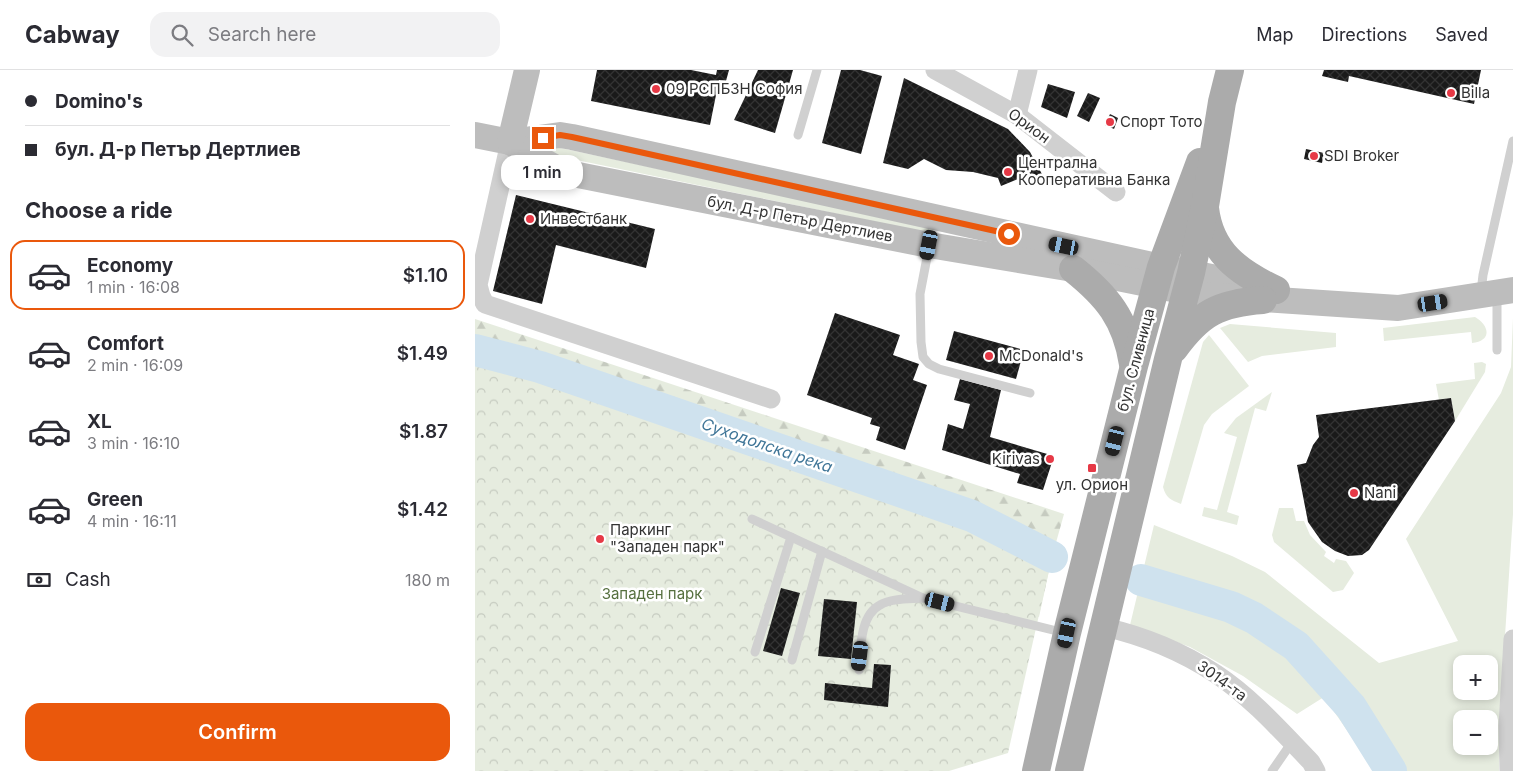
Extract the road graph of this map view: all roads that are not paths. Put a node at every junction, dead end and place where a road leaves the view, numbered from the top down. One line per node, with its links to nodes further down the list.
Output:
1 (527, 70): 11 (main road)
2 (817, 70): 8 (lane)
3 (935, 70): 7 (street, Орион)
4 (1028, 70): 7 (street)
5 (1230, 70): 6 (main road, бул. Сливница)
6 (1222, 102): 13 (main road, бул. Сливница); 16 (main road, бул. Сливница)
7 (1017, 115): 12 (street, Орион)
8 (798, 134)
9 (475, 135): 11 (main road, бул. Д-р Петър Дертлиев)
10 (1513, 141): 18 (lane)
11 (510, 142): 14 (main road, бул. Д-р Петър Дертлиев); 16 (main road, бул. Д-р Петър Дертлиев); 24 (street)
12 (1116, 192)
13 (1205, 206): 17 (main road, бул. Сливница); 19 (main road)
14 (929, 245): 15 (main road, бул. Д-р Петър Дертлиев); 23 (lane)
15 (1073, 269): 16 (main road, бул. Д-р Петър Дертлиев); 22 (main road)
16 (1158, 277): 17 (main road, бул. Д-р Петър Дертлиев); 22 (main road, бул. Сливница)
17 (1189, 282): 19 (main road, бул. Д-р Петър Дертлиев); 21 (main road, бул. Сливница)
18 (1497, 292): 19 (main road, бул. Д-р Петър Дертлиев); 20 (lane)
19 (1269, 295): 21 (main road)
20 (1497, 350)
21 (1168, 359): 29 (main road, бул. Сливница)
22 (1134, 366): 30 (main road, бул. Сливница)
23 (1030, 393)
24 (771, 399)
25 (752, 519): 26 (lane)
26 (791, 537): 27 (lane); 32 (lane)
27 (822, 551): 28 (lane); 33 (lane)
28 (923, 598): 30 (lane); 34 (lane)
29 (1104, 627): 35 (street, 3014-та); 37 (main road, бул. Сливница)
30 (1067, 633): 36 (main road, бул. Сливница)
31 (1513, 639): 40 (street)
32 (755, 652)
33 (792, 660)
34 (859, 670)
35 (1292, 742): 38 (lane); 39 (street, 3014-та)
36 (1036, 771)
37 (1069, 771)
38 (1272, 771)
39 (1316, 771)
40 (1509, 771)

